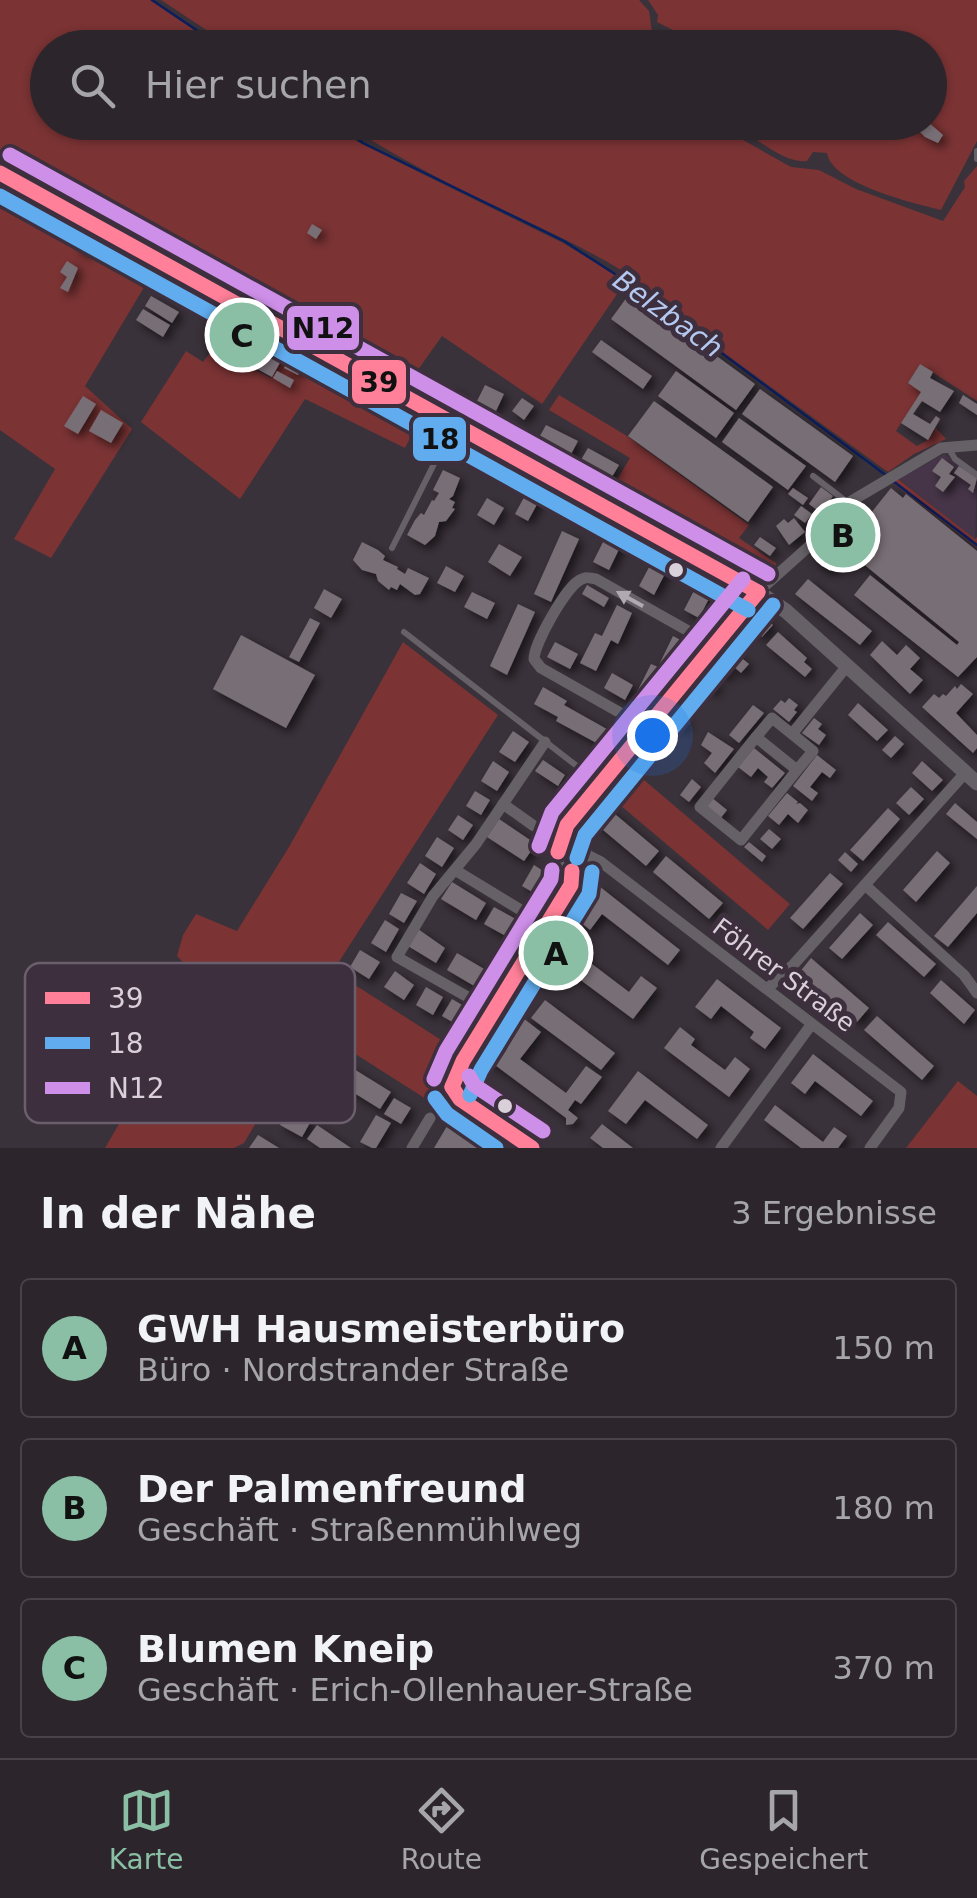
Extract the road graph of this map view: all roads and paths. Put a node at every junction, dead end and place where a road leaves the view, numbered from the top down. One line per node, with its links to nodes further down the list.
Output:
1 (977, 151): 2 (lane)
2 (977, 159)
3 (0, 173): 4 (street)
4 (454, 423): 10 (lane); 11 (street)
5 (977, 445): 6 (street)
6 (948, 446): 7 (lane); 9 (street)
7 (977, 474)
8 (813, 476): 9 (lane)
9 (848, 503): 11 (street)
10 (392, 548)
11 (758, 592): 13 (street); 14 (street)
12 (404, 632): 18 (lane)
13 (715, 646): 15 (street); 15 (street, one-way to 15)
14 (847, 666): 16 (street); 20 (street)
15 (647, 728): 21 (street)
16 (792, 734): 17 (street); 19 (street)
17 (756, 738): 19 (street); 19 (street)
18 (545, 742): 21 (lane); 22 (street)
19 (797, 770)
20 (971, 778): 30 (street)
21 (603, 785): 23 (street)
22 (503, 804): 24 (street); 28 (street)
23 (575, 816): 25 (street); 26 (street)
24 (534, 826)
25 (577, 842): 26 (street); 27 (street, Föhrer Straße)
26 (558, 852): 29 (street)
27 (587, 855): 29 (street); 32 (street, Föhrer Straße)
28 (455, 870): 31 (street); 34 (street)
29 (572, 871): 31 (street)
30 (865, 885): 32 (street); 33 (street)
31 (547, 926): 34 (street)
32 (767, 989): 35 (street, Föhrer Straße)
33 (977, 993)
34 (496, 1013): 36 (street)
35 (811, 1024): 42 (street); 43 (street, Föhrer Straße)
36 (473, 1050): 37 (lane)
37 (452, 1087): 38 (lane); 41 (lane)
38 (438, 1106)
39 (430, 1118): 40 (street)
40 (412, 1148)
41 (532, 1148)
42 (720, 1148)
43 (870, 1148)

